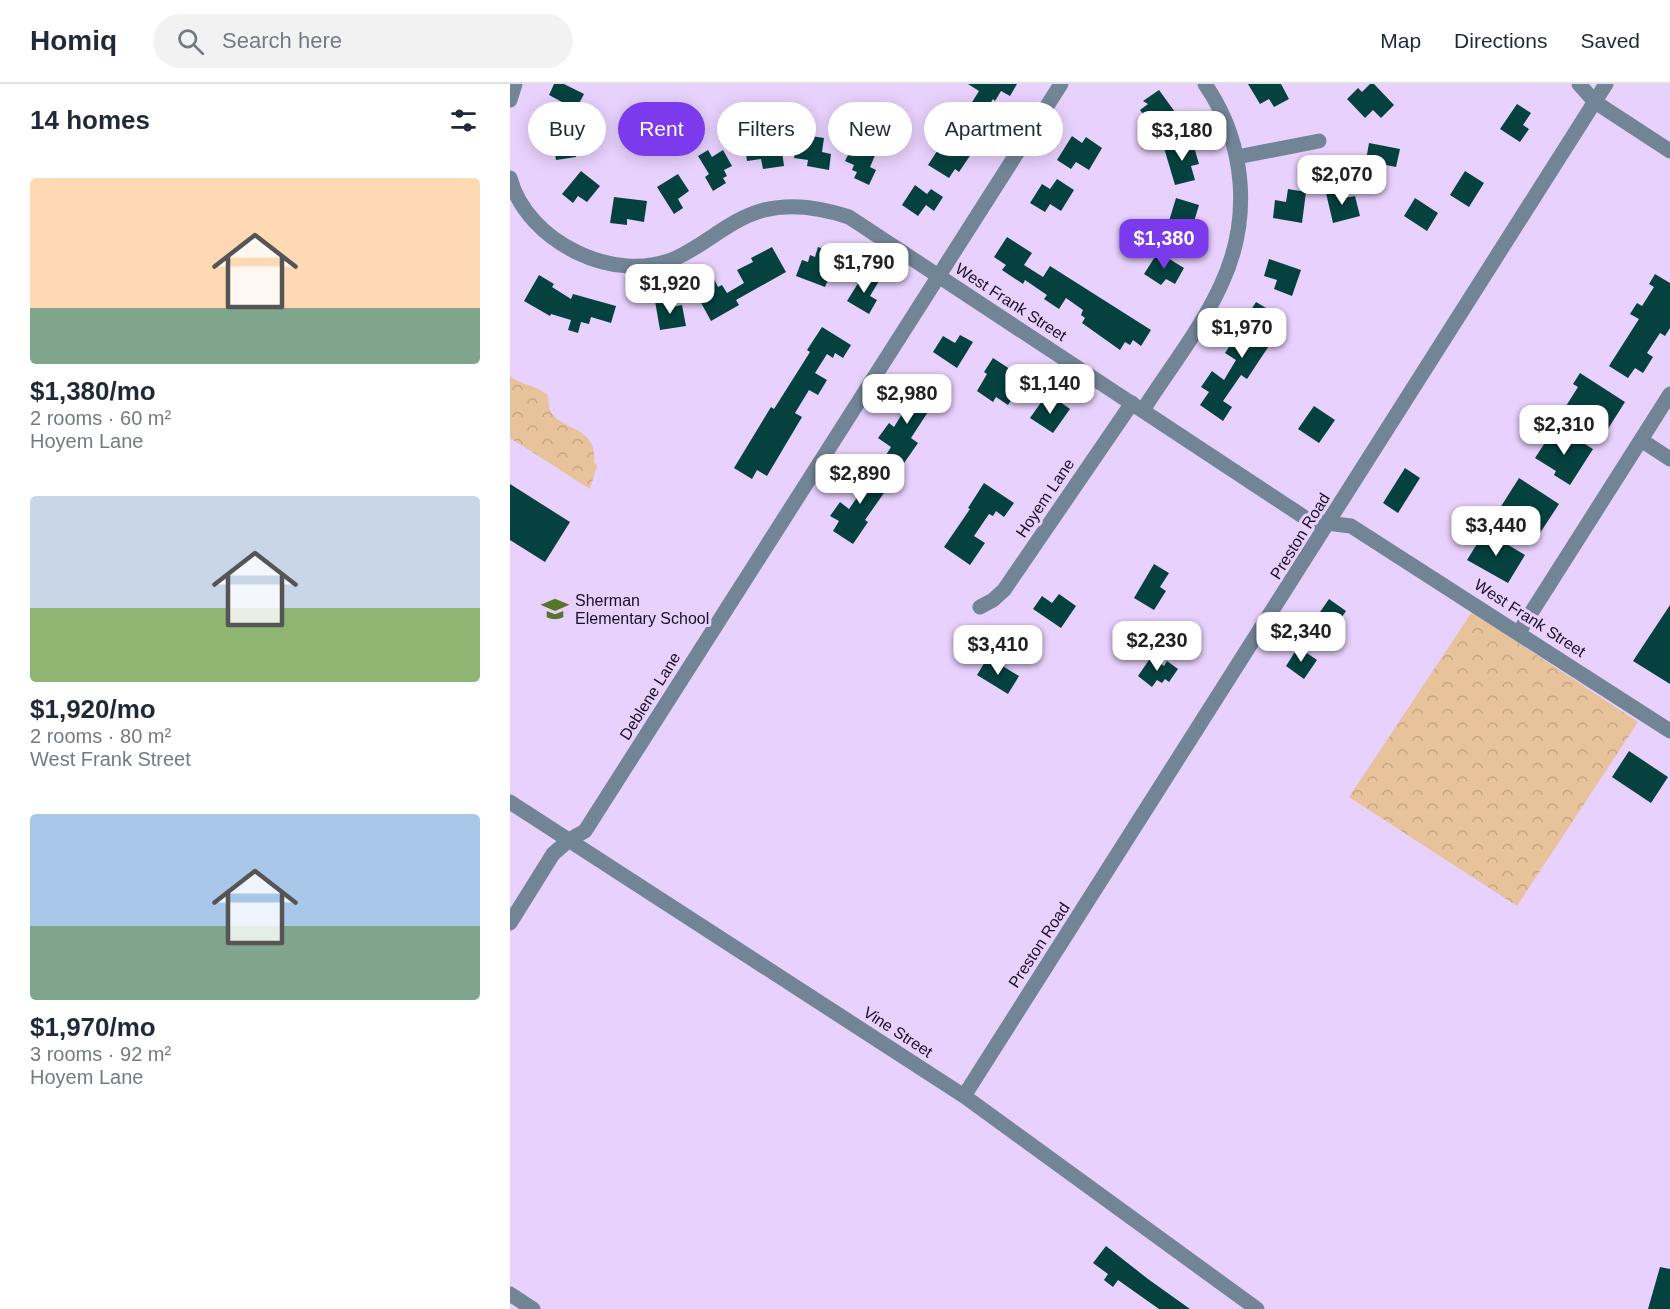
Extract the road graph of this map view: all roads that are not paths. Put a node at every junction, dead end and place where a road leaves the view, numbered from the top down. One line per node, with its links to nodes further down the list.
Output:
1 (515, 84): 6 (street)
2 (1061, 84): 12 (street, Deblene Lane)
3 (1205, 84): 10 (street, Hoyem Lane)
4 (1579, 84): 7 (street)
5 (1606, 84): 7 (street, Preston Road)
6 (510, 100)
7 (1595, 102): 9 (street); 17 (street, Preston Road)
8 (1319, 141): 10 (street)
9 (1670, 150)
10 (1237, 157): 14 (street, Hoyem Lane)
11 (510, 178): 12 (street, West Frank Street)
12 (939, 276): 14 (street, West Frank Street); 22 (street, Deblene Lane)
13 (1670, 394): 15 (street)
14 (1137, 406): 17 (street, West Frank Street); 18 (street, Hoyem Lane)
15 (1641, 440): 16 (street); 19 (street)
16 (1670, 459)
17 (1329, 523): 19 (street, West Frank Street); 24 (street, Preston Road)
18 (980, 606)
19 (1519, 632): 20 (street, West Frank Street)
20 (1670, 731)
21 (510, 802): 22 (street, Vine Street)
22 (569, 840): 23 (street, Deblene Lane); 24 (street, Vine Street)
23 (510, 923)
24 (964, 1096): 27 (street, Vine Street)
25 (510, 1294): 26 (street)
26 (533, 1309)
27 (1257, 1309)

